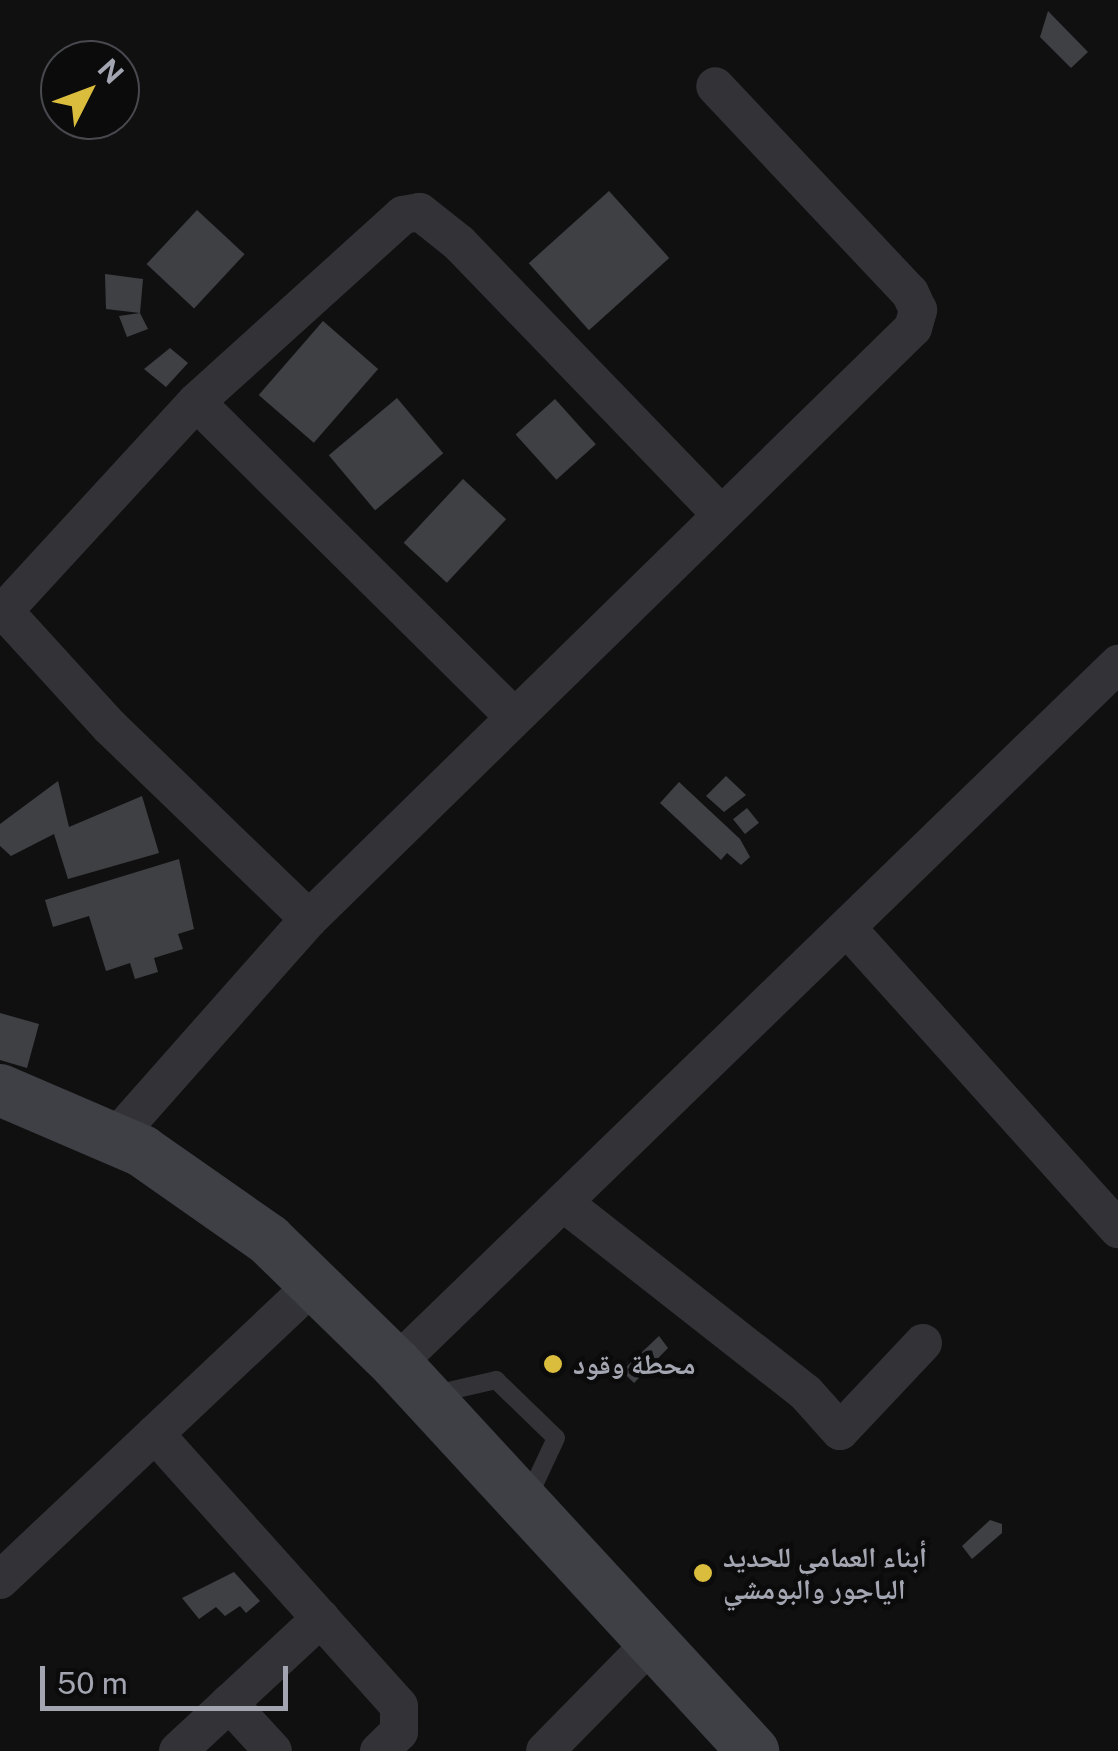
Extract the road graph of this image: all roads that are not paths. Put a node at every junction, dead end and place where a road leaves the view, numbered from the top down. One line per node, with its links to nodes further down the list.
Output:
1 (716, 86): 3 (street)
2 (196, 402): 3 (street); 5 (street); 6 (street)
3 (721, 514): 5 (street)
4 (1118, 664): 7 (street)
5 (513, 716): 6 (street)
6 (309, 918): 9 (street)
7 (848, 929): 10 (street); 11 (street)
8 (0, 1090): 9 (street)
9 (115, 1138): 12 (street)
10 (565, 1204): 13 (street); 14 (street)
11 (1118, 1229)
12 (314, 1283): 14 (street); 15 (street)
13 (923, 1343)
14 (411, 1380): 16 (street); 16 (lane)
15 (155, 1434): 17 (street); 18 (street)
16 (525, 1506): 19 (street)
17 (0, 1580)
18 (321, 1618): 20 (street); 23 (street)
19 (651, 1643): 24 (street); 25 (street)
20 (229, 1704): 21 (street); 22 (street)
21 (178, 1751)
22 (273, 1751)
23 (379, 1751)
24 (544, 1751)
25 (753, 1751)

